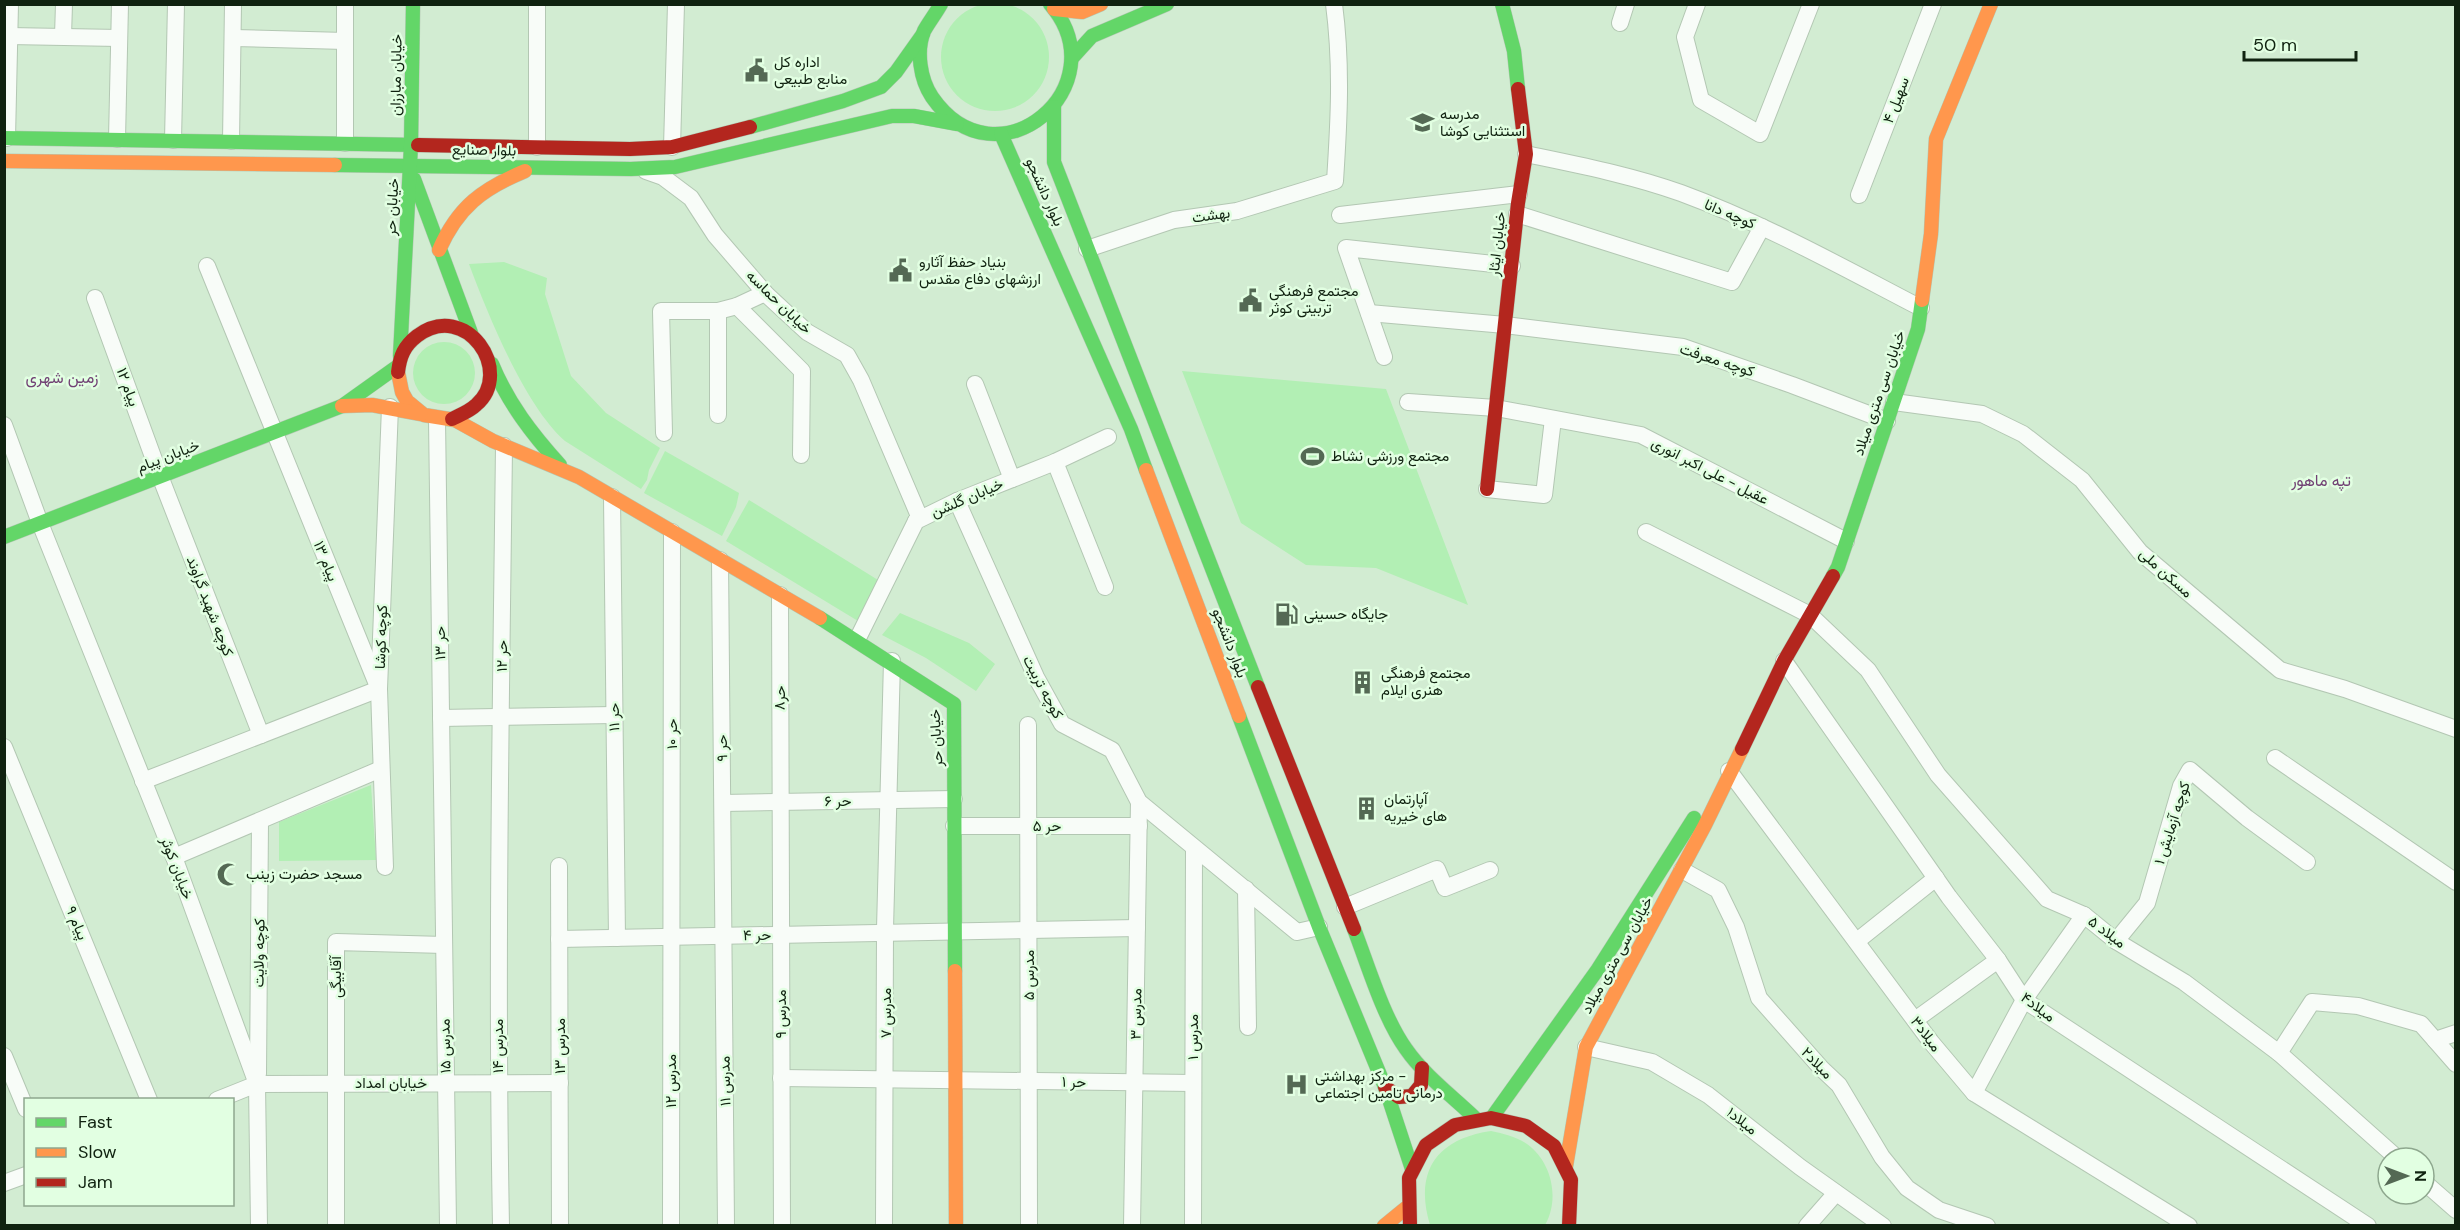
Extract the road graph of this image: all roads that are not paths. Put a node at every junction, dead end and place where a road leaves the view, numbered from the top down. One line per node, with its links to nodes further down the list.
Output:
1 (10, 4): 23 (street)
2 (64, 4): 24 (street)
3 (120, 4): 25 (street)
4 (176, 4): 34 (street)
5 (233, 4): 26 (street)
6 (345, 4): 27 (street)
7 (413, 4): 37 (street, خیابان مبارزان)
8 (537, 4): 38 (street)
9 (676, 4): 39 (street)
10 (941, 4): 22 (street, بلوار صنایع)
11 (1101, 4): 20 (street)
12 (1167, 4): 28 (street)
13 (1334, 4): 50 (street, بهشت)
14 (1502, 4): 40 (street, خیابان ایثار)
15 (1626, 4): 21 (street)
16 (1696, 4): 17 (street)
17 (1811, 4)
18 (1933, 4): 46 (street, سهیل ۴)
19 (1991, 4): 57 (street, خیابان سی متری میلاد)
20 (1052, 7): 28 (street)
21 (1620, 24)
22 (923, 34): 30 (street); 39 (street, بلوار صنایع)
23 (9, 36): 24 (street); 32 (street)
24 (63, 36): 25 (street)
25 (119, 38): 33 (street)
26 (232, 38): 27 (street); 35 (street)
27 (345, 41): 36 (street)
28 (1072, 58): 29 (street)
29 (1054, 107): 31 (street); 50 (street, بلوار دانشجو)
30 (957, 124): 31 (street, بلوار صنایع); 44 (street, بلوار صنایع)
31 (1001, 134): 137 (street, بلوار دانشجو)
32 (6, 138): 33 (street, بلوار صنایع)
33 (117, 139): 34 (street, بلوار صنایع)
34 (173, 140): 35 (street, بلوار صنایع)
35 (231, 141): 36 (street, بلوار صنایع)
36 (345, 143): 37 (street, بلوار صنایع)
37 (411, 145): 38 (street, بلوار صنایع); 42 (street, خیابان مبارزان)
38 (537, 147): 39 (street, بلوار صنایع)
39 (672, 147)
40 (1526, 154): 45 (street, خیابان ایثار); 49 (street, کوچه دانا)
41 (4, 161): 42 (street, بلوار صنایع)
42 (410, 166): 43 (street, بلوار صنایع); 51 (street, خیابان حر); 63 (street, خیابان حر)
43 (534, 167): 44 (street, بلوار صنایع); 51 (street)
44 (640, 168): 54 (street, خیابان حماسه)
45 (1519, 194): 47 (street, خیابان ایثار); 48 (street)
46 (1859, 195)
47 (1517, 214): 49 (street); 53 (street, خیابان ایثار)
48 (1340, 215)
49 (1762, 227): 57 (street, کوچه دانا)
50 (1088, 249): 135 (street, بلوار دانشجو)
51 (439, 250): 61 (street, خیابان حر)
52 (207, 266): 76 (street, پیام ۱۳)
53 (1512, 266): 59 (street); 60 (street, خیابان ایثار)
54 (765, 293): 56 (street); 88 (street, خیابان حماسه)
55 (95, 298): 83 (street, پیام ۱۲)
56 (737, 306): 58 (street); 80 (street)
57 (1921, 308): 67 (street, خیابان سی متری میلاد)
58 (718, 310): 71 (street); 77 (street)
59 (1369, 313): 60 (street, کوچه معرفت); 62 (street)
60 (1505, 325): 70 (street, خیابان ایثار); 74 (street, کوچه معرفت)
61 (471, 333): 63 (street); 64 (street)
62 (1384, 357)
63 (399, 361): 68 (street, خیابان پیام); 72 (street)
64 (490, 361): 72 (street); 82 (street, خیابان حر)
65 (975, 384): 84 (street)
66 (1408, 402): 70 (street, عقیل - علی اکبر انوری)
67 (1894, 402): 74 (street, خیابان سی متری میلاد); 106 (street, مسکن ملی)
68 (342, 406): 69 (street, خیابان پیام); 76 (street, خیابان پیام)
69 (390, 407): 72 (street, خیابان پیام); 101 (street, کوچه کوشا)
70 (1496, 408): 73 (street, عقیل - علی اکبر انوری); 85 (street, خیابان ایثار)
71 (718, 415)
72 (437, 417): 79 (street, خیابان حر); 104 (street, ۱۳ حر)
73 (1554, 419): 85 (street); 93 (street, عقیل - علی اکبر انوری)
74 (1887, 421): 93 (street, خیابان سی متری میلاد)
75 (4, 425): 89 (street, خیابان کوثر)
76 (273, 433): 83 (street, خیابان پیام); 101 (street, پیام ۱۳)
77 (664, 434)
78 (1108, 437): 81 (street, خیابان گلشن)
79 (504, 446): 82 (street, خیابان حر); 103 (street, حر ۱۲)
80 (801, 455)
81 (1055, 462): 84 (street, خیابان گلشن); 95 (street)
82 (563, 468): 86 (street, خیابان حر)
83 (160, 476): 89 (street, خیابان پیام); 107 (street, کوچه شهید گراوند)
84 (1012, 479): 87 (street, خیابان گلشن)
85 (1487, 489)
86 (612, 497): 90 (street, خیابان حر); 102 (street, حر ۱۱)
87 (957, 501): 88 (street, خیابان گلشن); 116 (street, کوچه تربیت)
88 (916, 521): 98 (street, خیابان گلشن)
89 (40, 523): 92 (street, خیابان پیام); 112 (street, خیابان کوثر)
90 (672, 532): 94 (street, خیابان حر); 144 (street, حر ۱۰)
91 (1646, 532): 97 (street, میلاد ۵)
92 (4, 537)
93 (1846, 541): 97 (street, خیابان سی متری میلاد)
94 (720, 560): 96 (street, خیابان حر); 117 (street, حر ۹)
95 (1106, 587)
96 (780, 595): 98 (street, خیابان حر); 115 (street, حر۸)
97 (1810, 615): 99 (street, خیابان سی متری میلاد); 136 (street, میلاد ۵)
98 (857, 640): 100 (street, خیابان حر)
99 (1784, 661): 111 (street, خیابان سی متری میلاد); 132 (street, میلاد۴)
100 (892, 662): 113 (street, خیابان حر); 114 (street, مدرس ۷)
101 (379, 689): 107 (street); 110 (street, کوچه کوشا)
102 (614, 715): 103 (street); 145 (street, حر ۱۱)
103 (501, 717): 104 (street); 126 (street, حر ۱۲)
104 (441, 718): 129 (street, ۱۳ حر)
105 (1028, 725): 120 (street, مدرس ۵)
106 (2456, 729)
107 (261, 735): 112 (street)
108 (4, 747): 174 (street, پیام ۹)
109 (2275, 758): 133 (street)
110 (381, 769): 118 (street); 128 (street, کوچه کوشا)
111 (1729, 771): 124 (street, خیابان سی متری میلاد); 131 (street, خیابان سی متری میلاد); 147 (street, میلاد۳)
112 (143, 781): 123 (street, خیابان کوثر)
113 (954, 799): 114 (street, حر ۶); 119 (street, خیابان حر)
114 (887, 800): 115 (street, حر ۶); 141 (street, مدرس ۷)
115 (780, 802): 117 (street, حر ۶); 142 (street, مدرس ۹)
116 (1139, 802): 121 (street, مدرس ۳); 122 (street, کوچه تربیت)
117 (723, 803): 143 (street, حر ۹)
118 (260, 821): 123 (street); 170 (street, کوچه ولایت)
119 (954, 826): 120 (street, حر ۵); 140 (street, خیابان حر)
120 (1028, 826): 121 (street, حر ۵); 139 (street, مدرس ۵)
121 (1139, 826): 138 (street, مدرس ۳)
122 (1194, 848): 134 (street, کوچه تربیت); 169 (street, مدرس ۱)
123 (174, 857): 170 (street, خیابان کوثر)
124 (1668, 860): 131 (street); 177 (street, خیابان سی متری میلاد)
125 (2307, 862): 148 (street, ۱ کوچه آزمایش)
126 (499, 866): 167 (street, مدرس ۱۴)
127 (559, 866): 146 (street, مدرس ۱۳)
128 (385, 867)
129 (443, 867): 149 (street, مدرس ۱۵)
130 (1490, 870): 135 (street)
131 (1682, 870): 156 (street, خیابان سی متری میلاد); 208 (street, میلاد۲)
132 (1936, 878): 147 (street); 150 (street, میلاد۴)
133 (2456, 882)
134 (1246, 889): 137 (street, کوچه تربیت); 153 (street)
135 (1345, 907): 160 (street, بلوار دانشجو)
136 (2084, 915): 148 (street, میلاد ۵); 151 (street)
137 (1319, 927): 172 (street, بلوار دانشجو)
138 (1137, 928): 139 (street, حر ۴); 165 (street, مدرس ۳)
139 (1029, 930): 140 (street, حر ۴); 164 (street, مدرس ۵)
140 (954, 931): 141 (street, حر ۴); 163 (street, خیابان حر)
141 (885, 932): 142 (street, حر ۴); 162 (street, مدرس ۷)
142 (781, 934): 143 (street, حر ۴); 161 (street, مدرس ۹)
143 (724, 936): 144 (street, حر ۴); 196 (street, مدرس ۱۱)
144 (671, 937): 145 (street, حر ۴); 195 (street, مدرس ۱۲)
145 (617, 938): 146 (street, حر ۴)
146 (560, 939): 168 (street, مدرس ۱۳)
147 (1857, 941): 152 (street, میلاد۳)
148 (2116, 941): 157 (street, میلاد ۵)
149 (444, 945): 166 (street, مدرس ۱۵); 171 (street, آقابیگی)
150 (1998, 960): 151 (street, میلاد۴); 152 (street)
151 (2024, 1000): 173 (street); 210 (street, میلاد۴)
152 (1915, 1020): 173 (street, میلاد۳)
153 (1248, 1027)
154 (2456, 1033): 155 (street)
155 (2435, 1040): 157 (street); 159 (street)
156 (1586, 1047): 180 (street, خیابان سی متری میلاد); 186 (street, میلاد۱)
157 (2279, 1053): 179 (street, میلاد ۵)
158 (4, 1056): 176 (street)
159 (2456, 1064)
160 (1422, 1068): 172 (street); 178 (street, بلوار دانشجو)
161 (782, 1078): 162 (street, حر ۱); 197 (street, مدرس ۹)
162 (886, 1079): 163 (street, حر ۱); 198 (street, مدرس ۷)
163 (955, 1080): 164 (street, حر ۱); 199 (street, خیابان حر)
164 (1029, 1081): 165 (street, حر ۱); 200 (street, مدرس ۵)
165 (1135, 1082): 169 (street, حر ۱); 201 (street, مدرس ۳)
166 (446, 1083): 167 (street, خیابان امداد); 171 (street, خیابان امداد); 192 (street, مدرس ۱۵)
167 (498, 1083): 168 (street, خیابان امداد); 193 (street, مدرس ۱۴)
168 (560, 1083): 194 (street, مدرس ۱۳)
169 (1193, 1083): 202 (street, مدرس ۱)
170 (257, 1084): 171 (street, خیابان امداد); 175 (street); 190 (street, خیابان کوثر)
171 (335, 1084): 191 (street)
172 (1385, 1087): 181 (street, بلوار دانشجو)
173 (1974, 1093): 209 (street, میلاد۳)
174 (147, 1098)
175 (222, 1098)
176 (24, 1104)
177 (1493, 1116): 178 (street); 180 (street)
178 (1475, 1118): 181 (street)
179 (2384, 1146)
180 (1566, 1166): 184 (street)
181 (1412, 1169): 187 (street)
182 (24, 1175): 183 (street)
183 (4, 1183)
184 (1572, 1186): 189 (street); 205 (street)
185 (2436, 1192): 188 (street)
186 (1836, 1193): 206 (street); 207 (street, میلاد۱)
187 (1406, 1208): 203 (street); 204 (street)
188 (2456, 1210)
189 (1585, 1216)
190 (259, 1226)
191 (336, 1226)
192 (448, 1226)
193 (501, 1226)
194 (560, 1226)
195 (671, 1226)
196 (726, 1226)
197 (782, 1226)
198 (884, 1226)
199 (956, 1226)
200 (1029, 1226)
201 (1132, 1226)
202 (1193, 1226)
203 (1384, 1226)
204 (1410, 1226)
205 (1569, 1226)
206 (1807, 1226)
207 (1883, 1226)
208 (1987, 1226)
209 (2189, 1226)
210 (2368, 1226)

